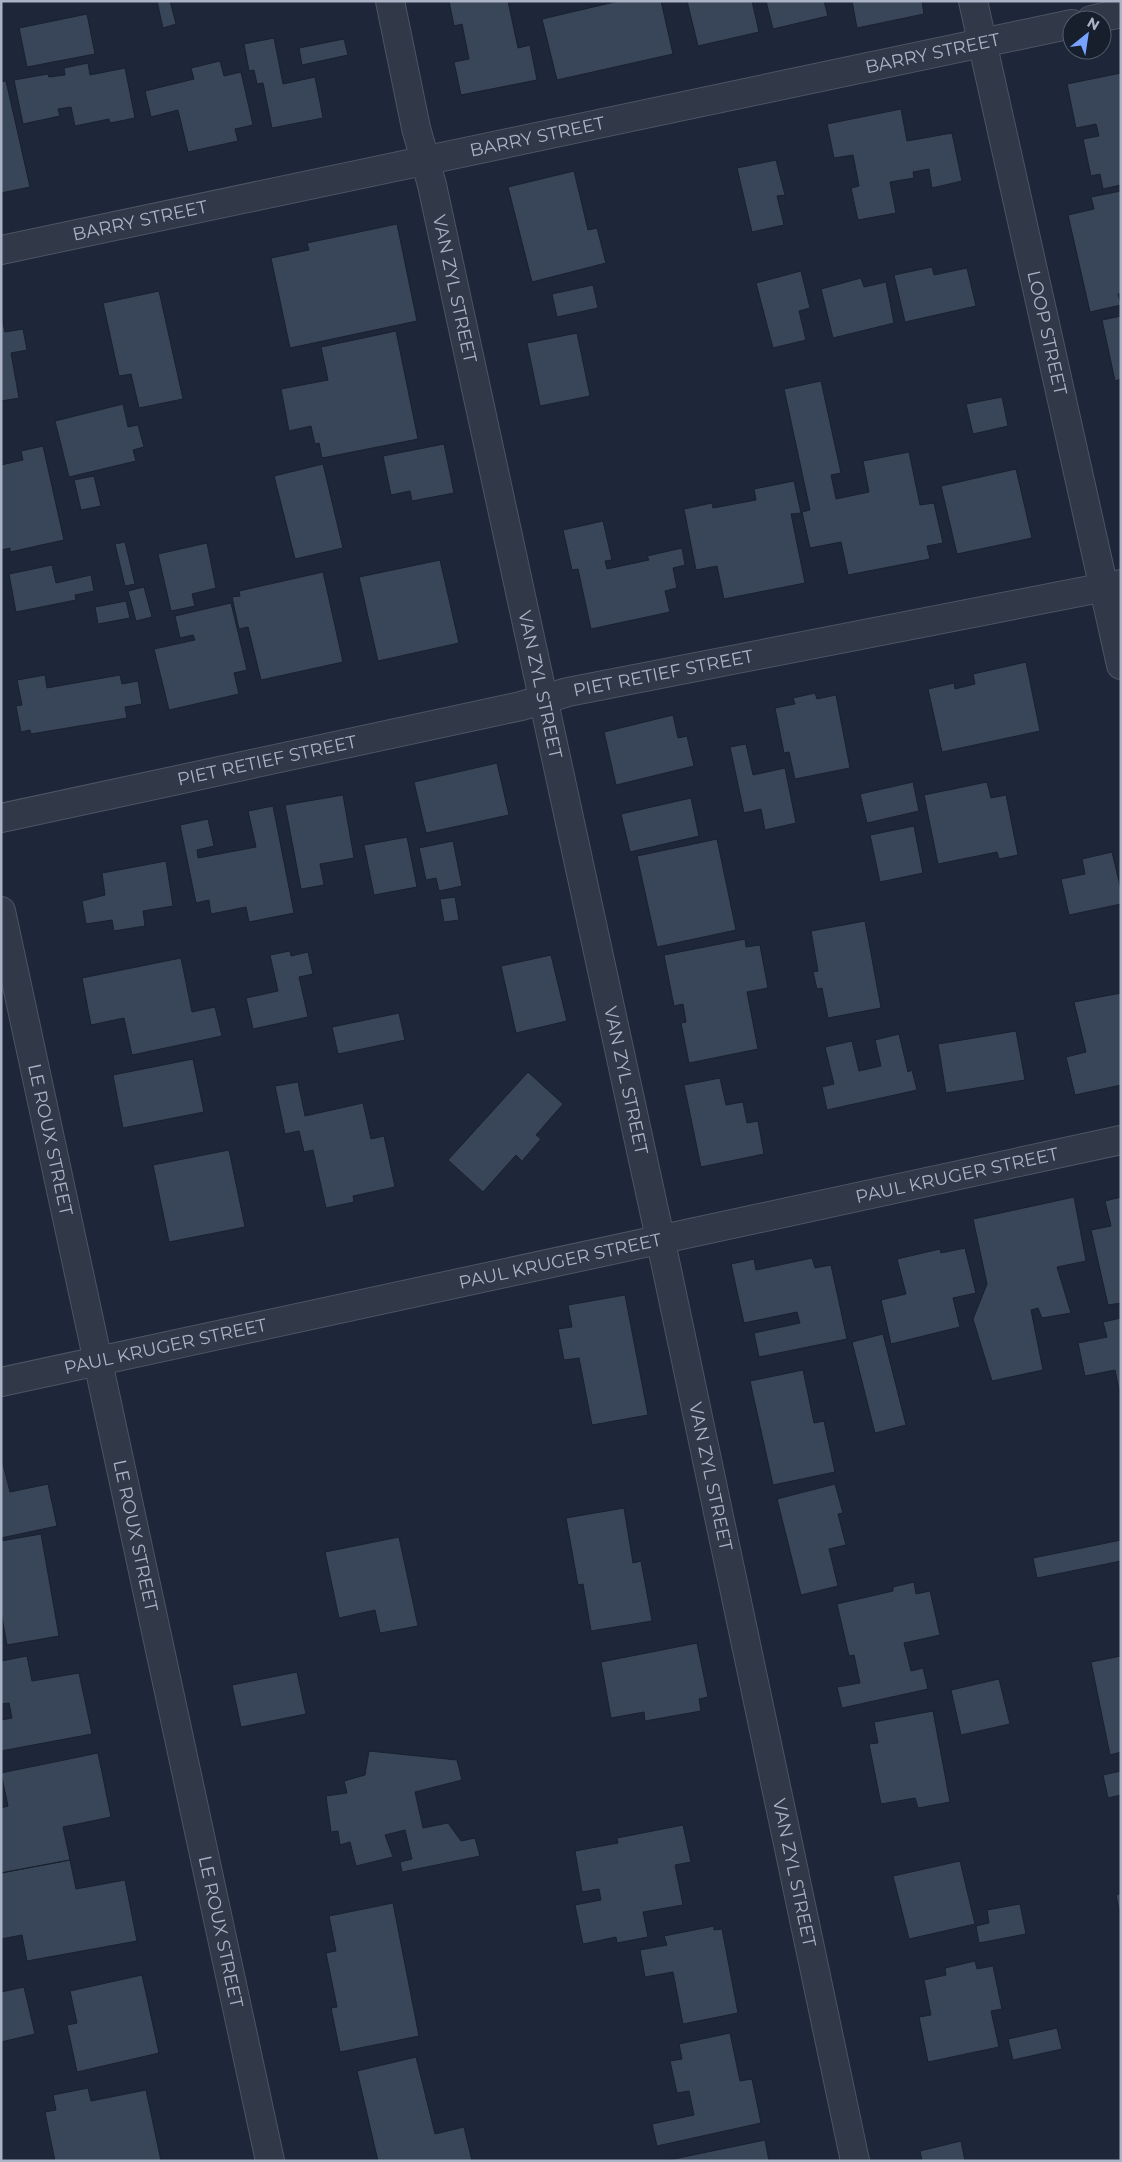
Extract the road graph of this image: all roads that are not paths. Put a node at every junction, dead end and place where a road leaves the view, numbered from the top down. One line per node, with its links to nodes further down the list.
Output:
1 (390, 1): 5 (street, VAN ZYL STREET)
2 (973, 1): 4 (street, LOOP STREET)
3 (1062, 26): 4 (street, BARRY STREET)
4 (983, 44): 5 (street, BARRY STREET); 7 (street, LOOP STREET)
5 (425, 160): 6 (street, BARRY STREET); 9 (street, VAN ZYL STREET)
6 (1, 250)
7 (1112, 586): 8 (street, LOOP STREET); 9 (street, PIET RETIEF STREET)
8 (1121, 665)
9 (545, 699): 10 (street, PIET RETIEF STREET); 13 (street, VAN ZYL STREET)
10 (1, 818)
11 (1, 911): 14 (street, LE ROUX STREET)
12 (1121, 1140): 13 (street, PAUL KRUGER STREET)
13 (661, 1240): 14 (street, PAUL KRUGER STREET); 17 (street, VAN ZYL STREET)
14 (97, 1361): 15 (street, PAUL KRUGER STREET); 16 (street, LE ROUX STREET)
15 (1, 1382)
16 (270, 2161)
17 (855, 2161)

